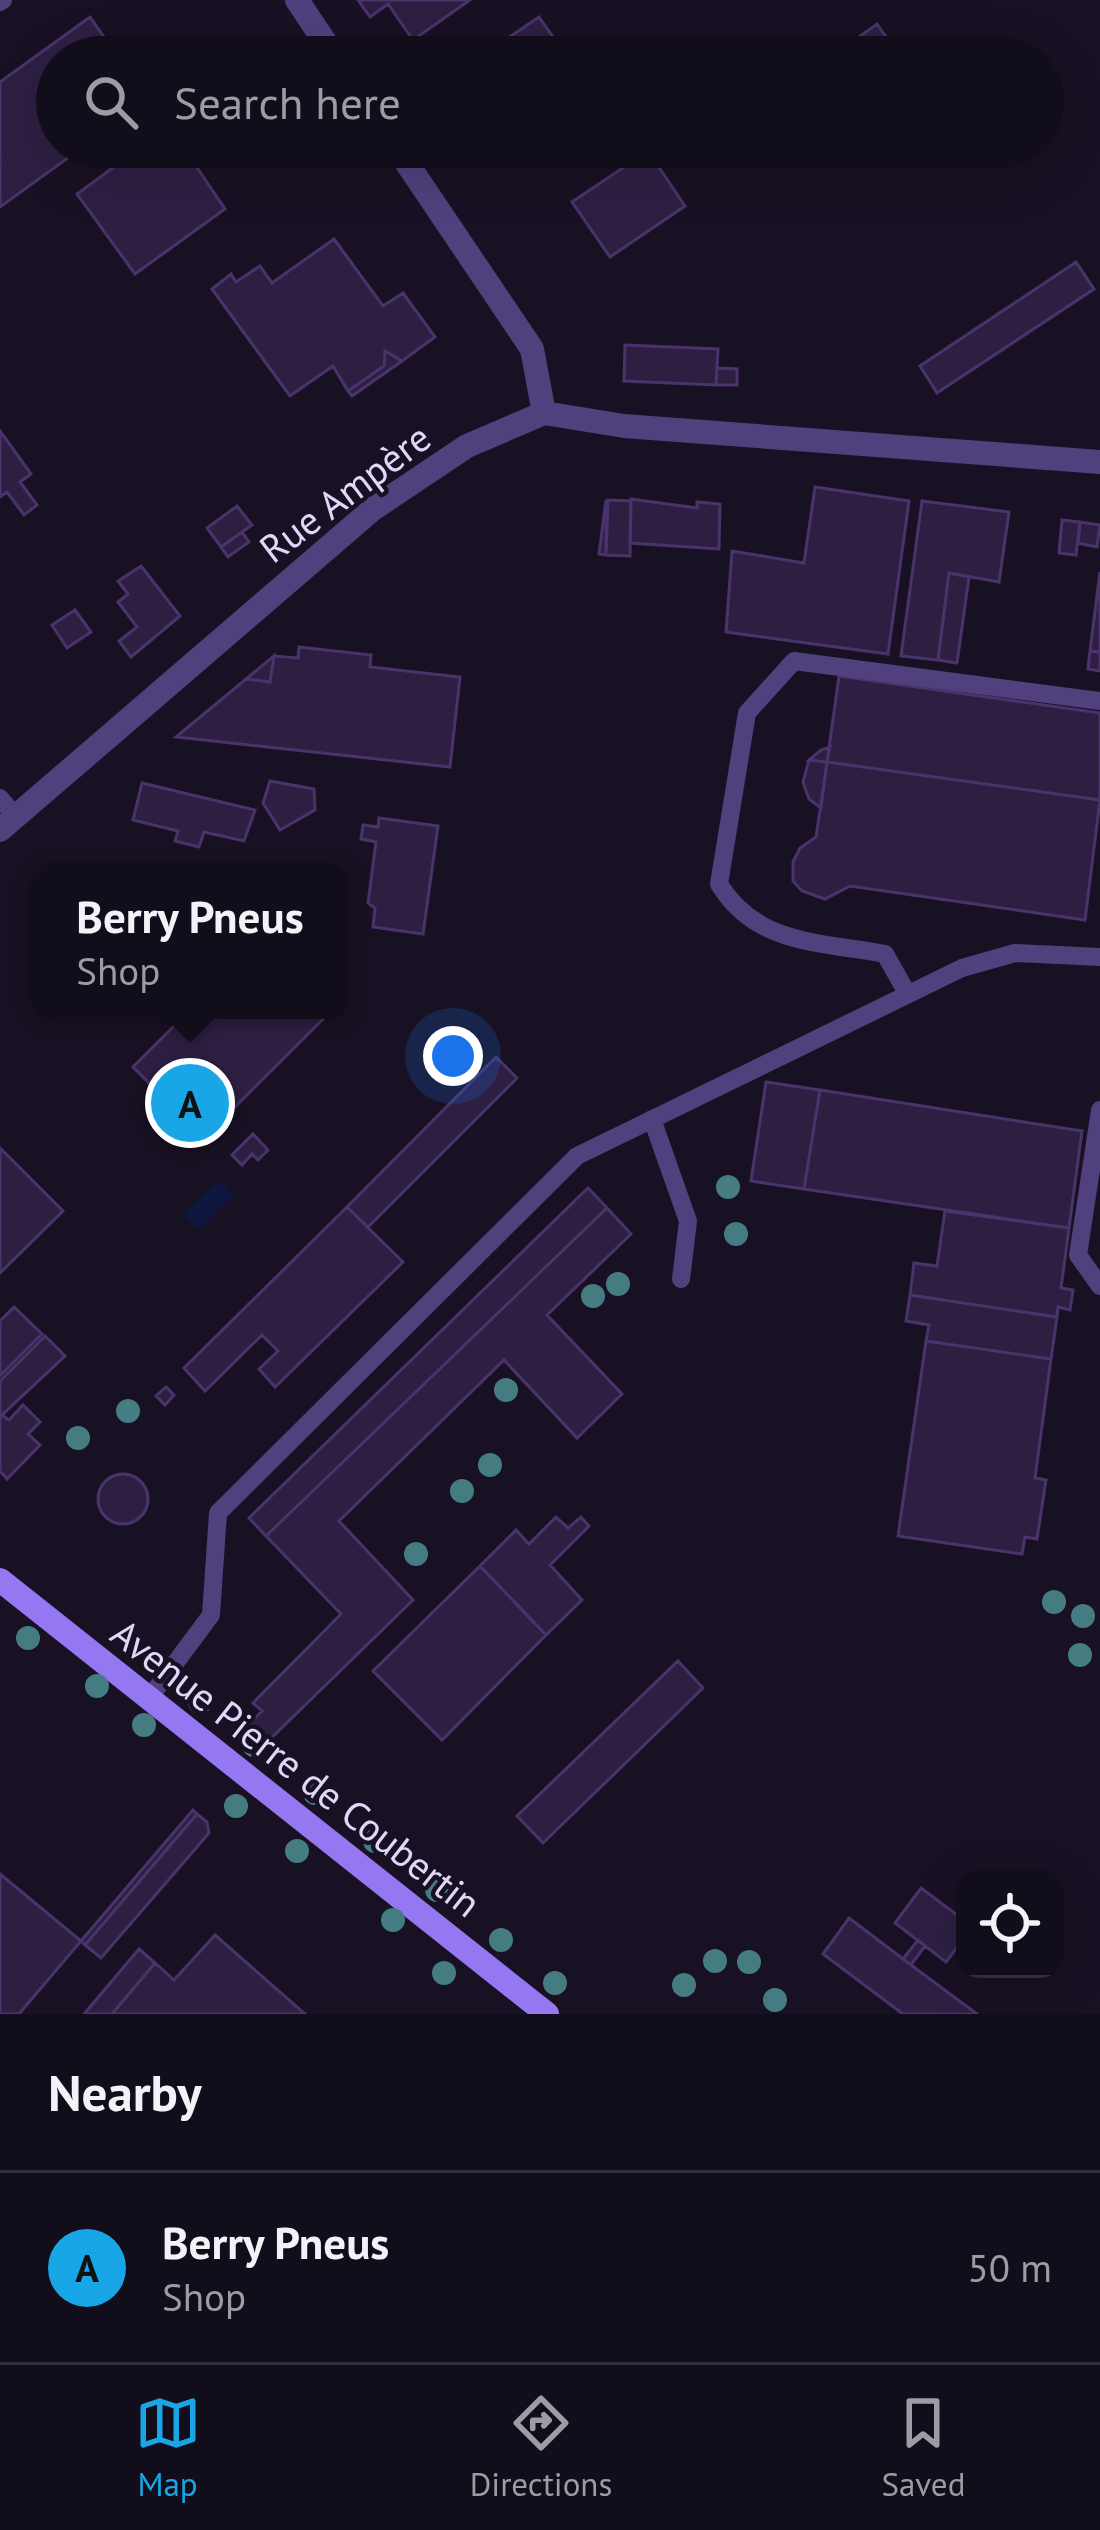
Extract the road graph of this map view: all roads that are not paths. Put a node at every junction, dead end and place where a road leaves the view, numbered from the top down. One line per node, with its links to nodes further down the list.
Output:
1 (297, 0): 2 (street)
2 (321, 36)
3 (409, 168): 4 (street)
4 (544, 413): 5 (street); 7 (street, Rue Ampère)
5 (1100, 462)
6 (1100, 701): 9 (lane)
7 (5, 815)
8 (1100, 957): 9 (lane)
9 (908, 993): 11 (lane)
10 (1100, 1110): 13 (lane)
11 (652, 1119): 12 (lane); 15 (lane)
12 (680, 1279)
13 (1100, 1286)
14 (0, 1580): 15 (street, Avenue Pierre de Coubertin)
15 (150, 1697): 16 (street, Avenue Pierre de Coubertin)
16 (547, 2014)

